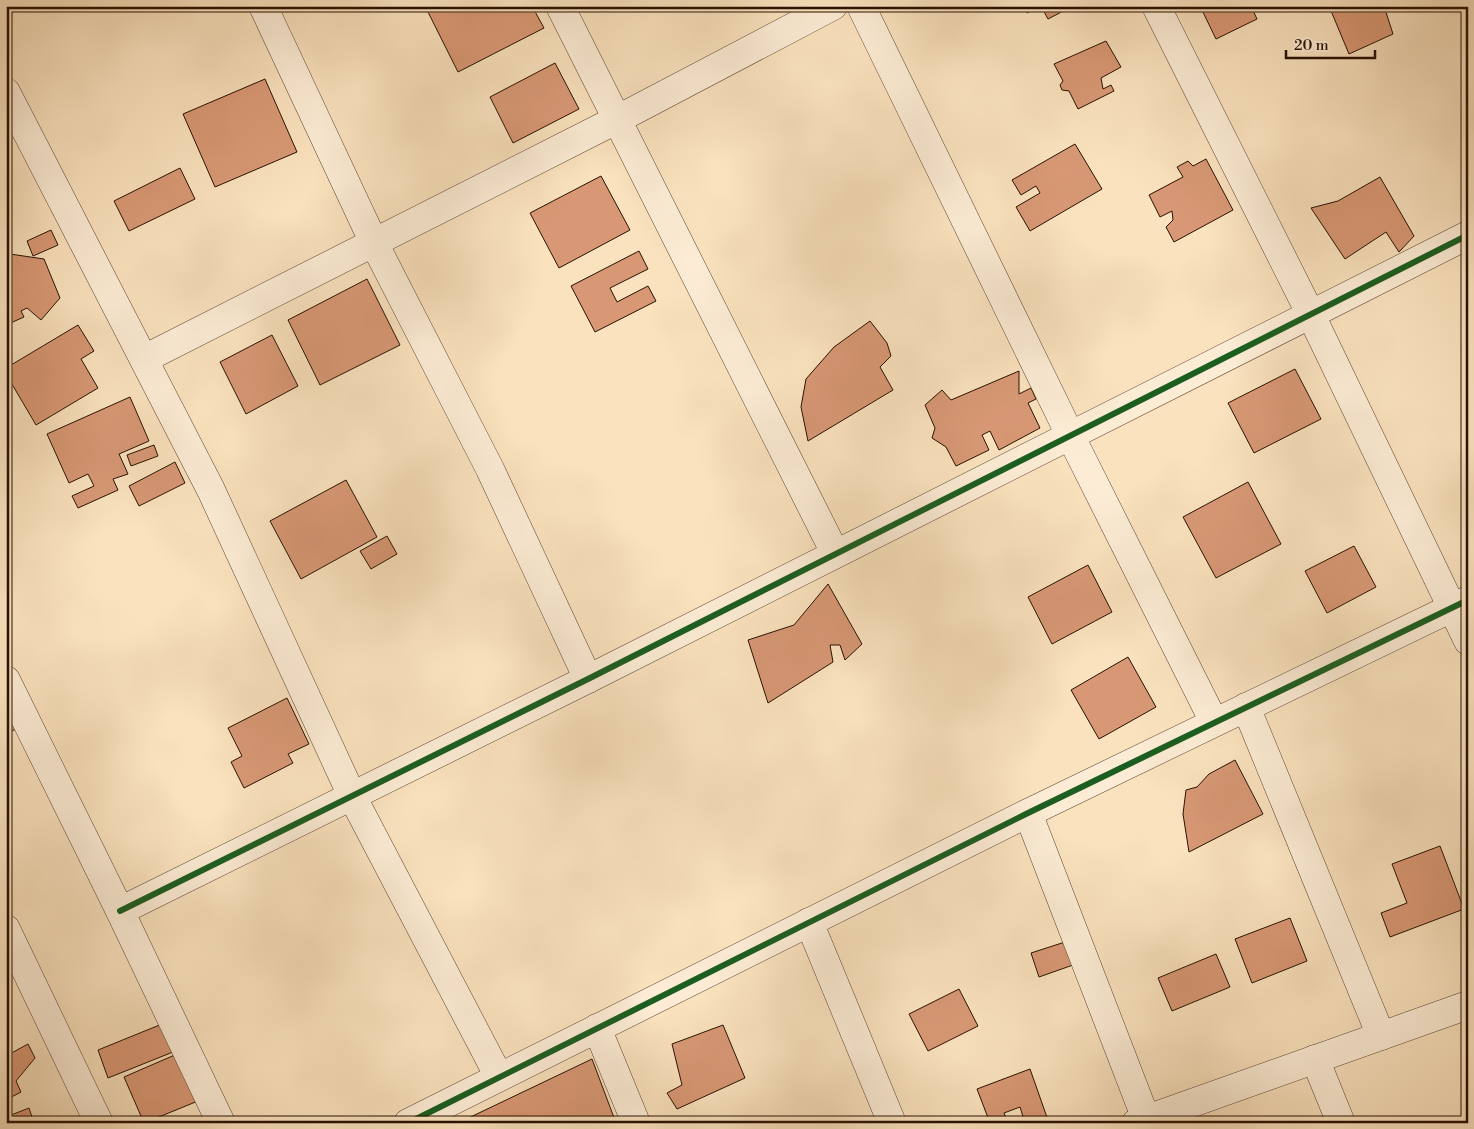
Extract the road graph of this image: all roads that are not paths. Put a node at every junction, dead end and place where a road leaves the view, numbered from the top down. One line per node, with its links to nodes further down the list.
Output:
1 (263, 6): 9 (street)
2 (560, 6): 7 (street)
3 (833, 6): 7 (street)
4 (861, 6): 12 (street)
5 (1156, 6): 10 (street)
6 (6, 92): 11 (street)
7 (618, 119): 9 (street); 13 (street)
8 (1468, 235): 10 (street)
9 (374, 243): 11 (street); 16 (street)
10 (1311, 315): 12 (street); 14 (street)
11 (144, 359): 20 (street)
12 (1071, 437): 13 (street); 19 (street)
13 (835, 553): 16 (street)
14 (1460, 603): 15 (street); 18 (street)
15 (1468, 641)
16 (588, 679): 20 (street)
17 (6, 680): 22 (street)
18 (1246, 707): 19 (street); 27 (street)
19 (1214, 722): 21 (street)
20 (352, 796): 22 (street); 29 (street)
21 (1028, 813): 23 (street); 30 (street)
22 (120, 911): 32 (street)
23 (809, 922): 26 (street); 35 (street)
24 (6, 929): 31 (street)
25 (1468, 1005): 27 (street)
26 (597, 1028): 29 (street); 34 (street)
27 (1381, 1036): 28 (street)
28 (1315, 1059): 30 (street); 36 (street)
29 (499, 1077): 33 (street)
30 (1141, 1121)
31 (99, 1123)
32 (221, 1123)
33 (408, 1123)
34 (636, 1123)
35 (892, 1123)
36 (1341, 1123)

